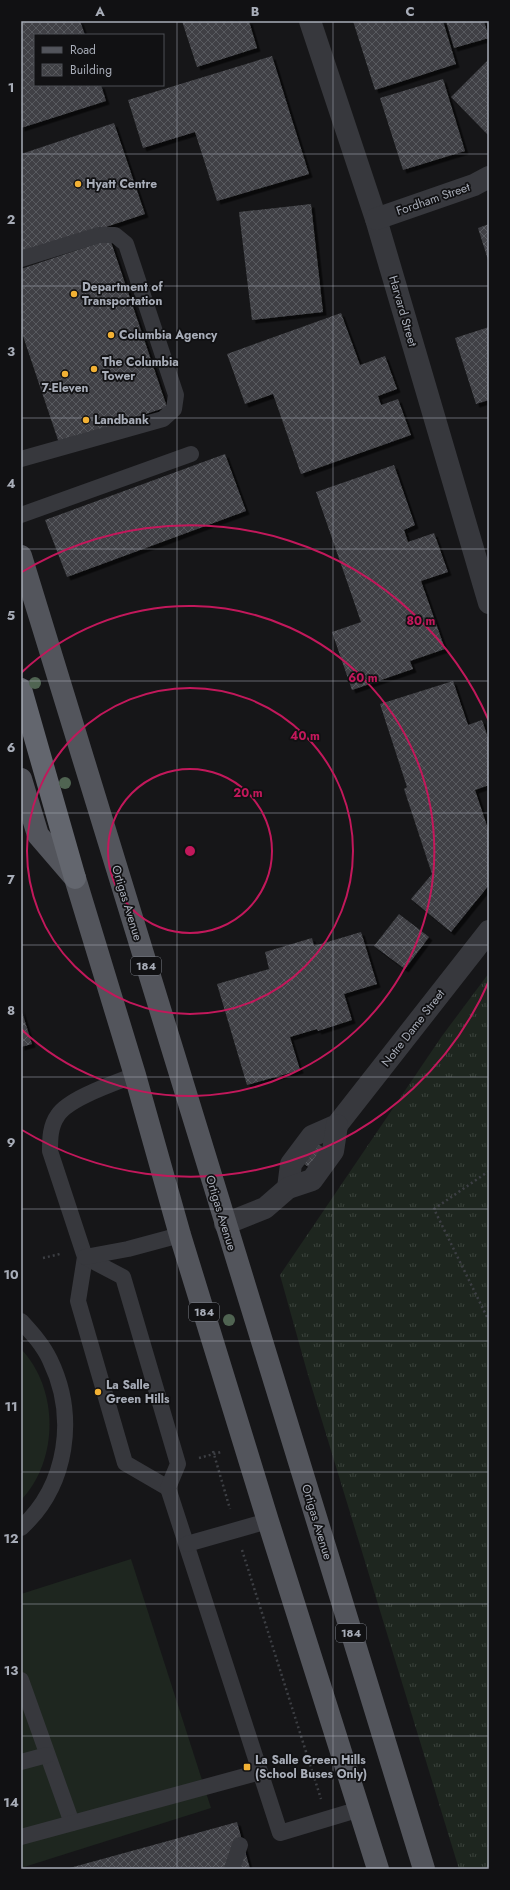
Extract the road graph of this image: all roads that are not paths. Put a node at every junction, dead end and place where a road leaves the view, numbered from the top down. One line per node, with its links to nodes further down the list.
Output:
1 (310, 21): 3 (street, Harvard Street)
2 (489, 177): 3 (street, Fordham Street)
3 (376, 220): 9 (street, Harvard Street)
4 (21, 259): 6 (lane)
5 (191, 454): 7 (lane)
6 (21, 459)
7 (21, 515)
8 (21, 556): 15 (main road, Ortigas Avenue / 184)
9 (489, 604)
10 (21, 689): 12 (highway)
11 (21, 779): 12 (main road, 184)
12 (75, 878): 14 (main road, 184)
13 (489, 931): 15 (street, Notre Dame Street)
14 (134, 1075): 16 (main road, 184); 17 (lane)
15 (225, 1224): 34 (main road, Ortigas Avenue / 184)
16 (180, 1235): 17 (lane); 20 (main road, 184)
17 (85, 1257): 19 (lane); 19 (lane)
18 (21, 1321): 21 (lane)
19 (168, 1488): 22 (lane)
20 (268, 1521): 22 (lane); 28 (main road, 184)
21 (21, 1528)
22 (187, 1544): 27 (lane)
23 (21, 1680): 24 (lane)
24 (24, 1698): 25 (lane)
25 (47, 1755): 26 (lane); 29 (lane)
26 (21, 1762)
27 (260, 1772): 28 (lane); 29 (lane)
28 (360, 1809): 33 (main road, 184)
29 (72, 1824): 30 (lane)
30 (21, 1837)
31 (240, 1845): 32 (lane)
32 (232, 1869)
33 (378, 1869)
34 (424, 1869)

